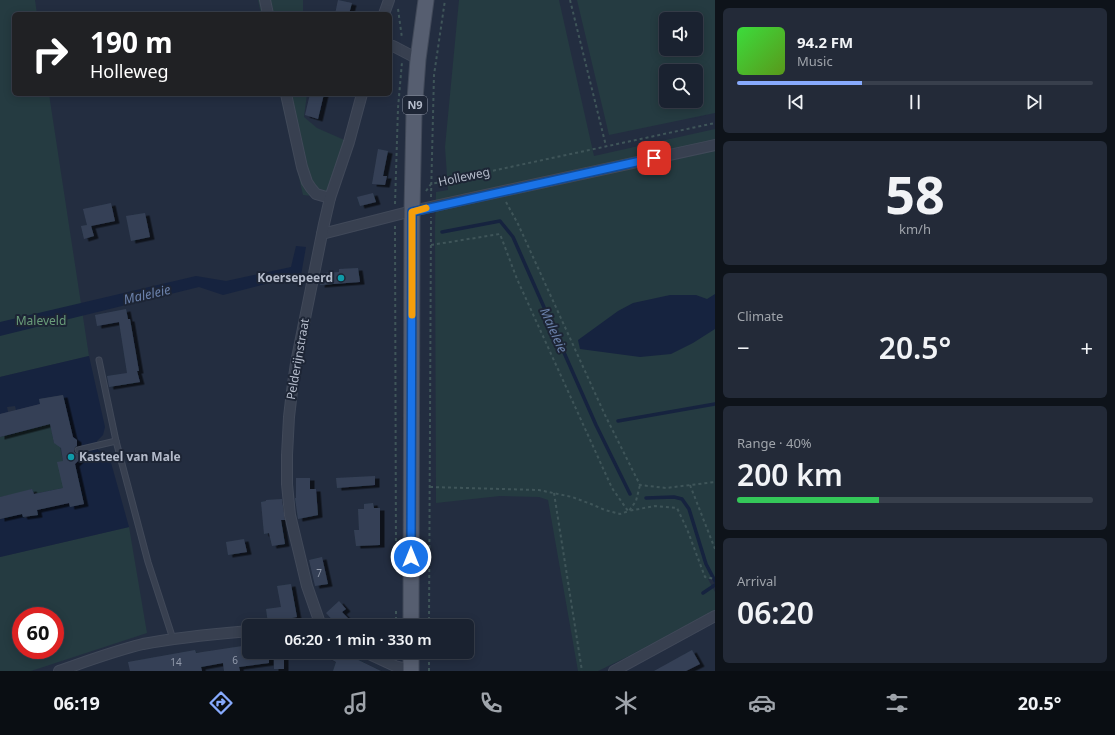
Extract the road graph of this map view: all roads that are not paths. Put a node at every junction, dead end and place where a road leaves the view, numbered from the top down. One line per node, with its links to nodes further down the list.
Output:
1 (265, 0): 4 (street)
2 (388, 0): 5 (street)
3 (426, 0): 7 (main road, N9)
4 (268, 12)
5 (385, 12)
6 (392, 46): 7 (street)
7 (418, 59): 12 (main road, N9)
8 (286, 96): 11 (street)
9 (361, 96): 11 (street, Pelderijnstraat)
10 (715, 144): 12 (street, Holleweg)
11 (330, 198): 13 (street, Pelderijnstraat)
12 (412, 212): 13 (street, Holleweg); 19 (main road, N9)
13 (322, 234): 18 (street, Pelderijnstraat)
14 (99, 360): 15 (lane)
15 (116, 442): 16 (lane); 21 (lane)
16 (78, 450)
17 (715, 616): 26 (street)
18 (319, 619)
19 (411, 619)
20 (242, 631): 21 (street)
21 (173, 639): 24 (street)
22 (380, 659): 25 (street)
23 (411, 659): 25 (main road)
24 (59, 671)
25 (411, 671)
26 (614, 671)

